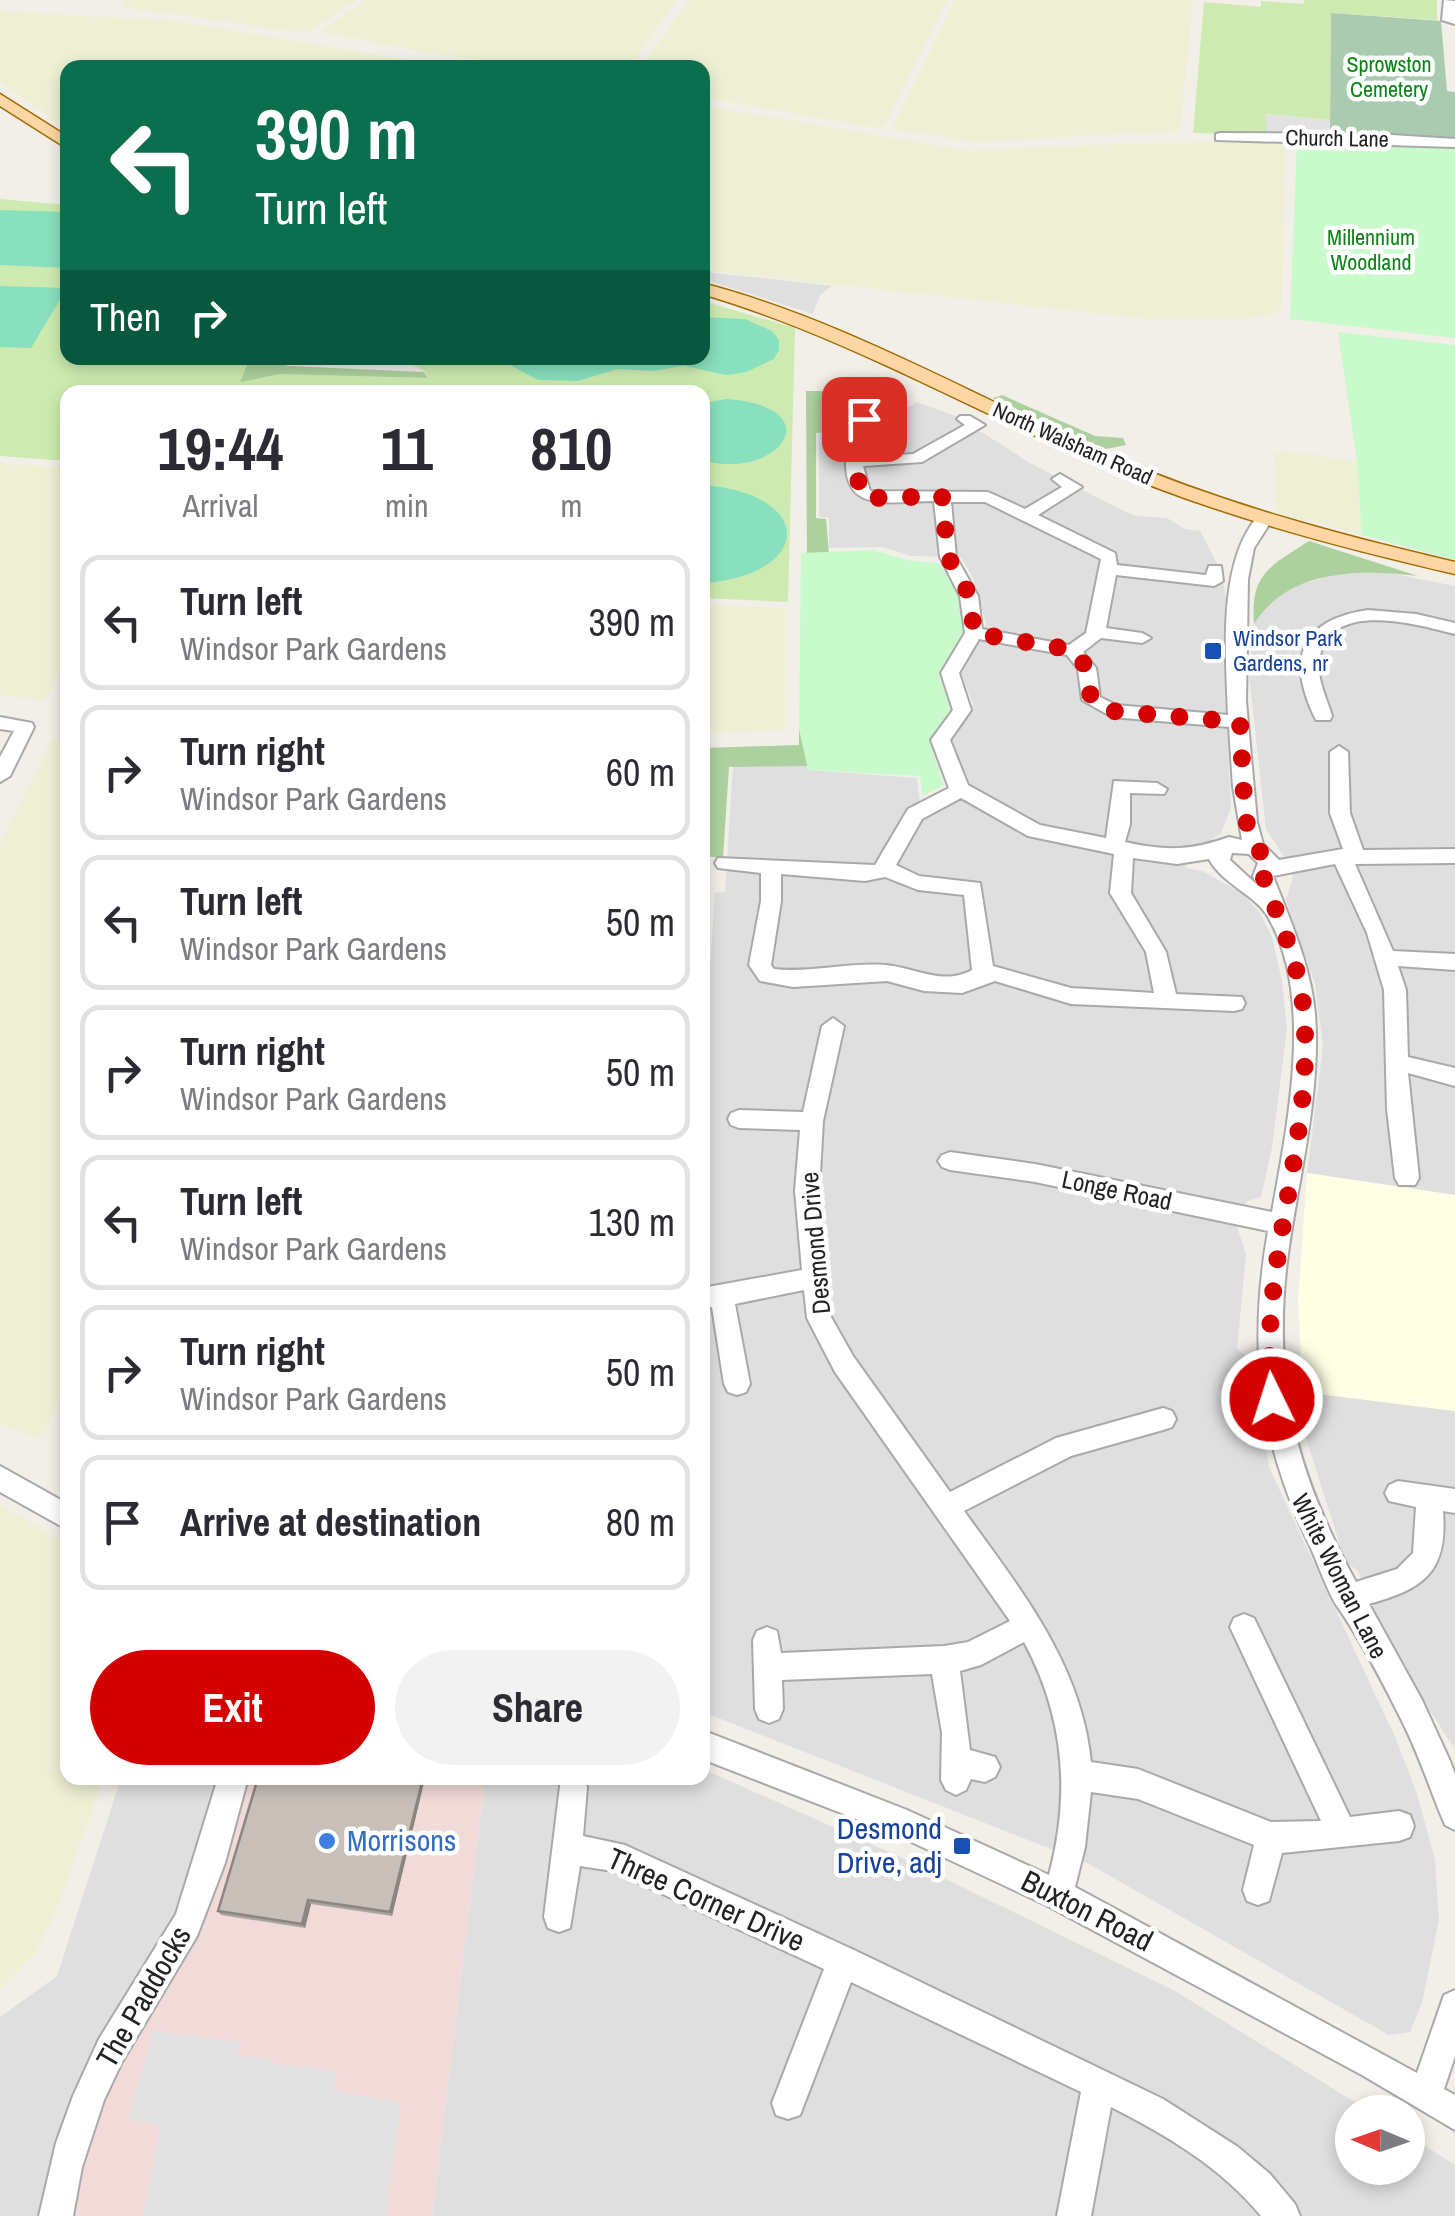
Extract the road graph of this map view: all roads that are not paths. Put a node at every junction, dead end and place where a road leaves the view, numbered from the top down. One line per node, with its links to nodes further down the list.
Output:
1 (1449, 1): 2 (street)
2 (1450, 24)
3 (0, 98): 5 (main road)
4 (1220, 138): 6 (street, Church Lane)
5 (60, 139)
6 (1455, 144)
7 (710, 290): 14 (main road, North Walsham Road)
8 (868, 425): 10 (street)
9 (978, 425): 10 (street)
10 (857, 462): 12 (street)
11 (1074, 486): 13 (street)
12 (942, 496): 13 (street); 20 (street)
13 (1026, 515): 16 (street)
14 (1264, 520): 15 (main road, North Walsham Road); 24 (street, White Woman Lane)
15 (1455, 568)
16 (1110, 569): 17 (street); 19 (street)
17 (1214, 581)
18 (1455, 629): 23 (street)
19 (1096, 632): 21 (street); 22 (street)
20 (974, 633): 22 (street); 29 (street)
21 (1142, 638)
22 (1073, 650): 24 (street)
23 (1315, 709)
24 (1240, 722): 30 (street, White Woman Lane)
25 (0, 724): 27 (street)
26 (1334, 760): 32 (street)
27 (0, 776)
28 (1157, 789): 31 (street)
29 (961, 790): 31 (street); 38 (street)
30 (1245, 817): 34 (street); 35 (street, White Woman Lane)
31 (1119, 850): 34 (street); 43 (street)
32 (1340, 855): 33 (street); 35 (street); 40 (street)
33 (1455, 856)
34 (1228, 861): 35 (street); 35 (street); 39 (street, White Woman Lane)
35 (1262, 861): 39 (street, White Woman Lane)
36 (726, 863): 37 (street)
37 (772, 868): 38 (street); 42 (street)
38 (887, 869): 42 (street)
39 (1274, 910): 52 (street, White Woman Lane)
40 (1386, 958): 41 (street); 46 (street)
41 (1455, 962)
42 (983, 974): 43 (street)
43 (1166, 1001): 44 (street)
44 (1234, 1003)
45 (839, 1032): 49 (street, Desmond Drive)
46 (1400, 1063): 47 (street); 51 (street)
47 (1455, 1077)
48 (738, 1119): 49 (street)
49 (812, 1122): 53 (street, Desmond Drive)
50 (950, 1161): 52 (street, Longe Road)
51 (1408, 1178)
52 (1282, 1224): 62 (street, White Woman Lane)
53 (814, 1279): 54 (street); 60 (street, Desmond Drive)
54 (712, 1297): 55 (street)
55 (737, 1384)
56 (1151, 1430): 60 (street)
57 (0, 1478): 61 (street)
58 (1398, 1493): 59 (street)
59 (1441, 1499): 62 (street)
60 (946, 1507): 63 (street, Desmond Drive)
61 (60, 1513)
62 (1347, 1597): 72 (street, White Woman Lane)
63 (1029, 1625): 65 (street); 69 (street, Desmond Drive)
64 (1244, 1627): 74 (street)
65 (944, 1660): 66 (street); 68 (street)
66 (770, 1709)
67 (710, 1747): 78 (street, Buxton Road)
68 (966, 1770)
69 (1078, 1776): 75 (street); 78 (street, Desmond Drive)
70 (231, 1785): 86 (street, The Paddocks)
71 (572, 1787): 76 (street)
72 (1455, 1815)
73 (1399, 1826): 74 (street)
74 (1342, 1833): 75 (street)
75 (1271, 1837): 77 (street)
76 (567, 1848): 79 (street); 80 (street, Three Corner Drive)
77 (1258, 1890)
78 (1057, 1894): 83 (street, Buxton Road)
79 (559, 1917)
80 (843, 1960): 82 (street, Three Corner Drive); 84 (street)
81 (1455, 2006): 83 (street)
82 (1099, 2084): 87 (street); 88 (street, Three Corner Drive)
83 (1426, 2096): 85 (street, Buxton Road)
84 (788, 2103)
85 (1455, 2114)
86 (56, 2216)
87 (1074, 2216)
88 (1282, 2216)

